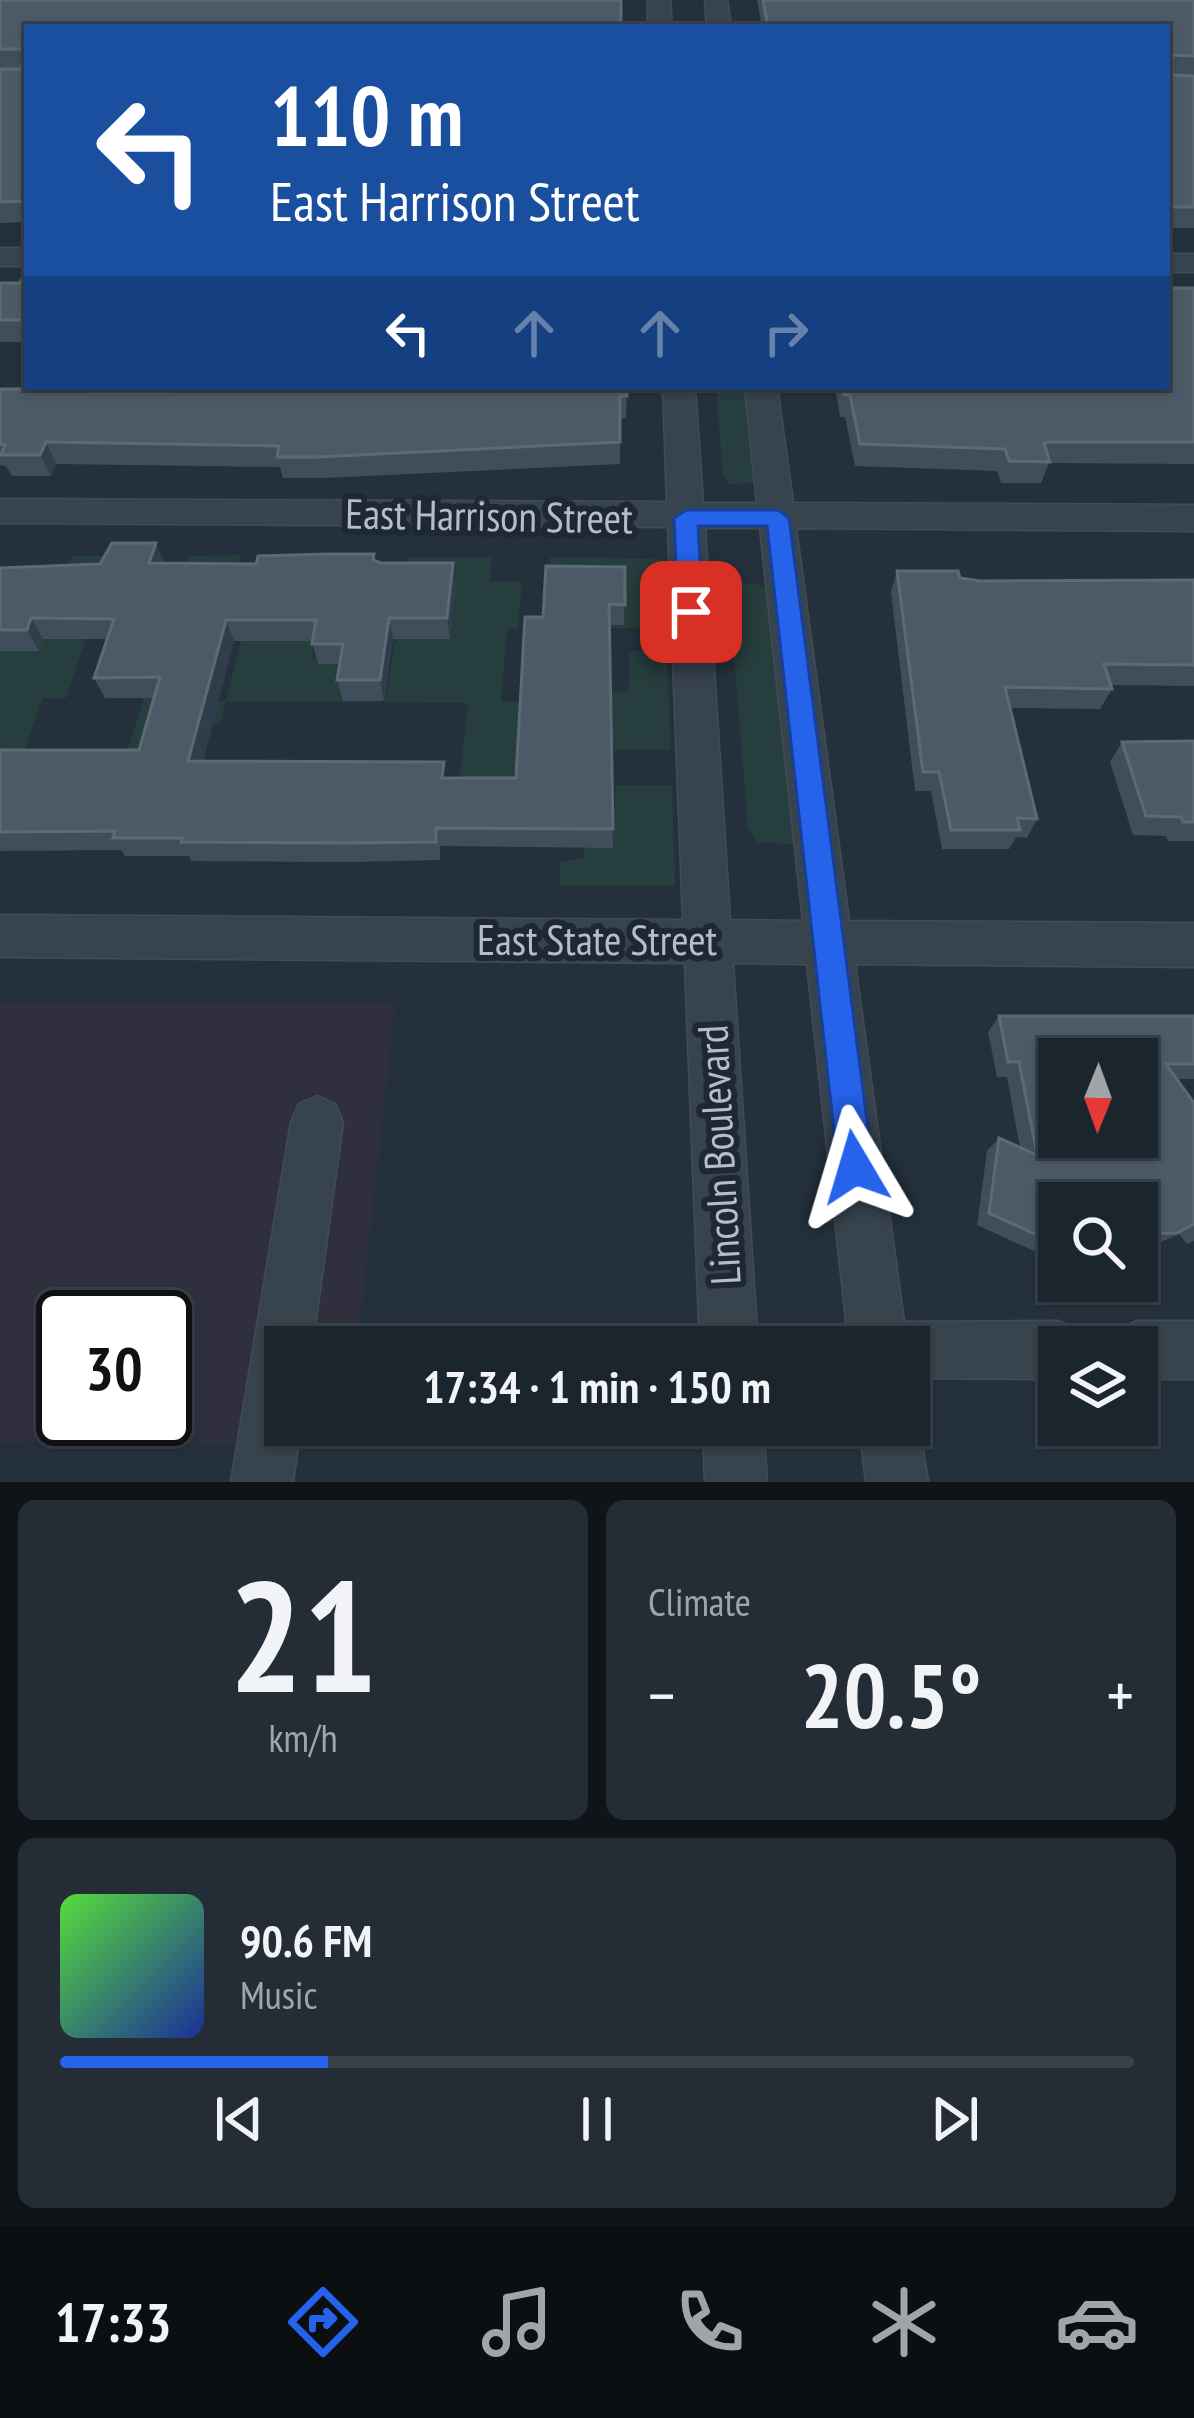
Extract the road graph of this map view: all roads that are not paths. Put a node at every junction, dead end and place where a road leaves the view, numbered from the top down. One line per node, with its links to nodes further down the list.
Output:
1 (679, 390): 4 (street, Lincoln Boulevard)
2 (761, 390): 5 (street)
3 (0, 511): 4 (street, East Harrison Street)
4 (686, 518): 5 (street, East Harrison Street); 8 (street, Lincoln Boulevard)
5 (778, 518): 6 (street, East Harrison Street); 9 (street)
6 (1194, 518)
7 (0, 936): 8 (street, East State Street)
8 (707, 941): 9 (street, East State Street); 12 (street, Lincoln Boulevard)
9 (827, 942): 10 (street, East State Street); 13 (street)
10 (1194, 945)
11 (317, 1122): 20 (street)
12 (728, 1326)
13 (875, 1326)
14 (930, 1349): 15 (street)
15 (1038, 1350)
16 (1158, 1350): 17 (street)
17 (1194, 1350)
18 (734, 1446): 21 (street)
19 (892, 1446): 22 (street)
20 (262, 1482)
21 (736, 1482)
22 (897, 1482)

